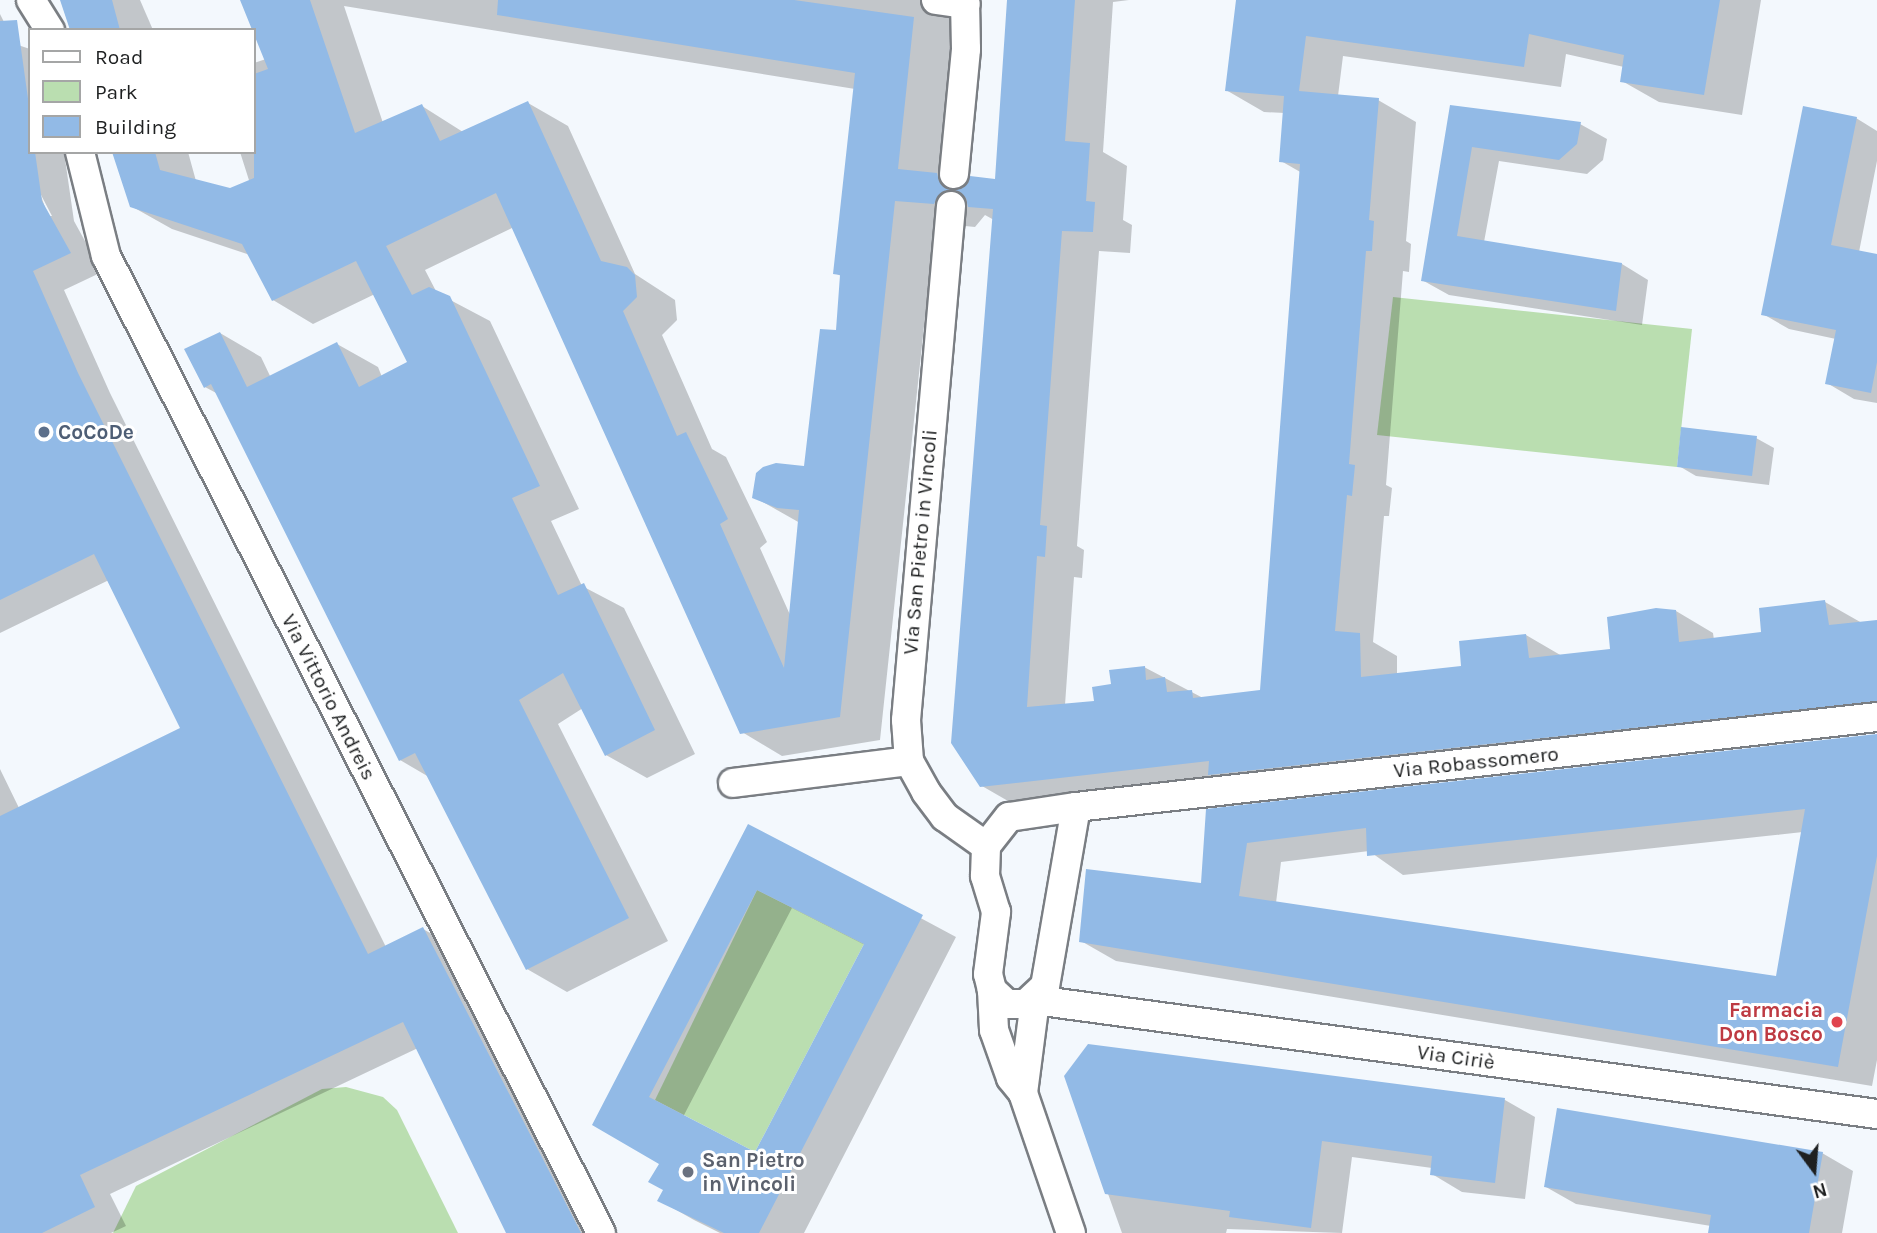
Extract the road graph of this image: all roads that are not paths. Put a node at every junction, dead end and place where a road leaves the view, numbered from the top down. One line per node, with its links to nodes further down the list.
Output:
1 (31, 0): 4 (street)
2 (936, 0): 3 (street)
3 (965, 2): 6 (street)
4 (49, 28)
5 (80, 154): 17 (street, Via Vittorio Andreis)
6 (954, 174)
7 (951, 206): 9 (street, Via San Pietro in Vincoli)
8 (1877, 717): 11 (street, Via Robassomero)
9 (909, 761): 10 (street); 12 (street)
10 (733, 783)
11 (1076, 807): 12 (street, Via Robassomero); 14 (street)
12 (986, 846): 13 (street)
13 (992, 990): 14 (street, Via Ciriè); 15 (street)
14 (1035, 1000): 15 (street); 16 (street, Via Ciriè)
15 (1023, 1093): 18 (street)
16 (1877, 1114)
17 (601, 1233)
18 (1071, 1233)

